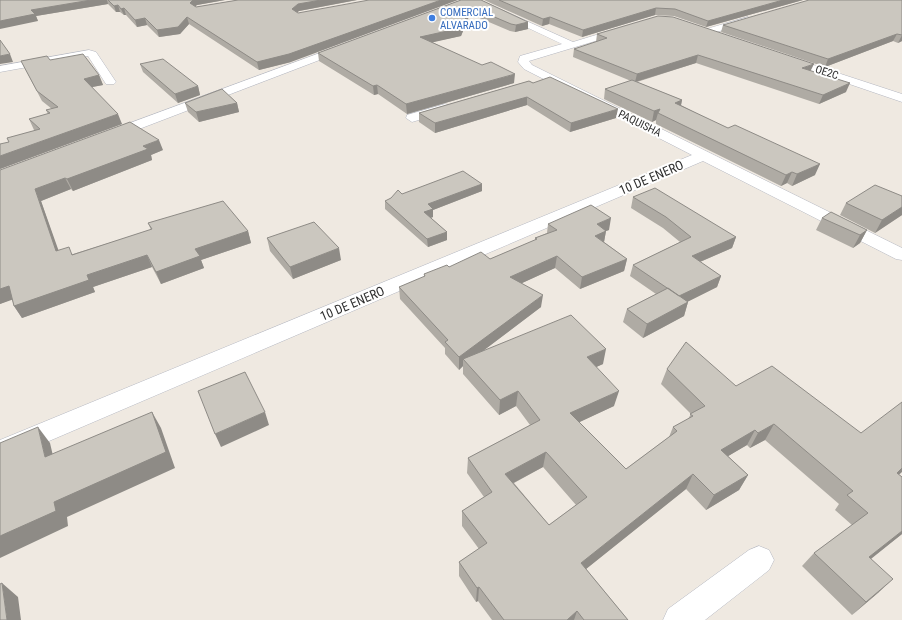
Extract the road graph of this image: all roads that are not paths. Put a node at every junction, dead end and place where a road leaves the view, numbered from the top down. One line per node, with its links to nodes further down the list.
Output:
1 (469, 1): 8 (street)
2 (759, 17): 5 (street)
3 (678, 22): 5 (street)
4 (630, 27): 8 (street)
5 (706, 32): 6 (street)
6 (728, 40)
7 (360, 41): 17 (street)
8 (572, 45): 11 (street, PAQUISHA)
9 (772, 54): 14 (street, OE2C)
10 (0, 69): 12 (street)
11 (550, 78): 13 (street); 18 (street, PAQUISHA)
12 (110, 82)
13 (535, 83)
14 (902, 98)
15 (458, 104): 16 (street)
16 (412, 118)
17 (95, 141)
18 (704, 155): 19 (street, PAQUISHA); 20 (street, 10 DE ENERO)
19 (902, 255)
20 (0, 451)
21 (759, 560): 22 (street)
22 (679, 620)

